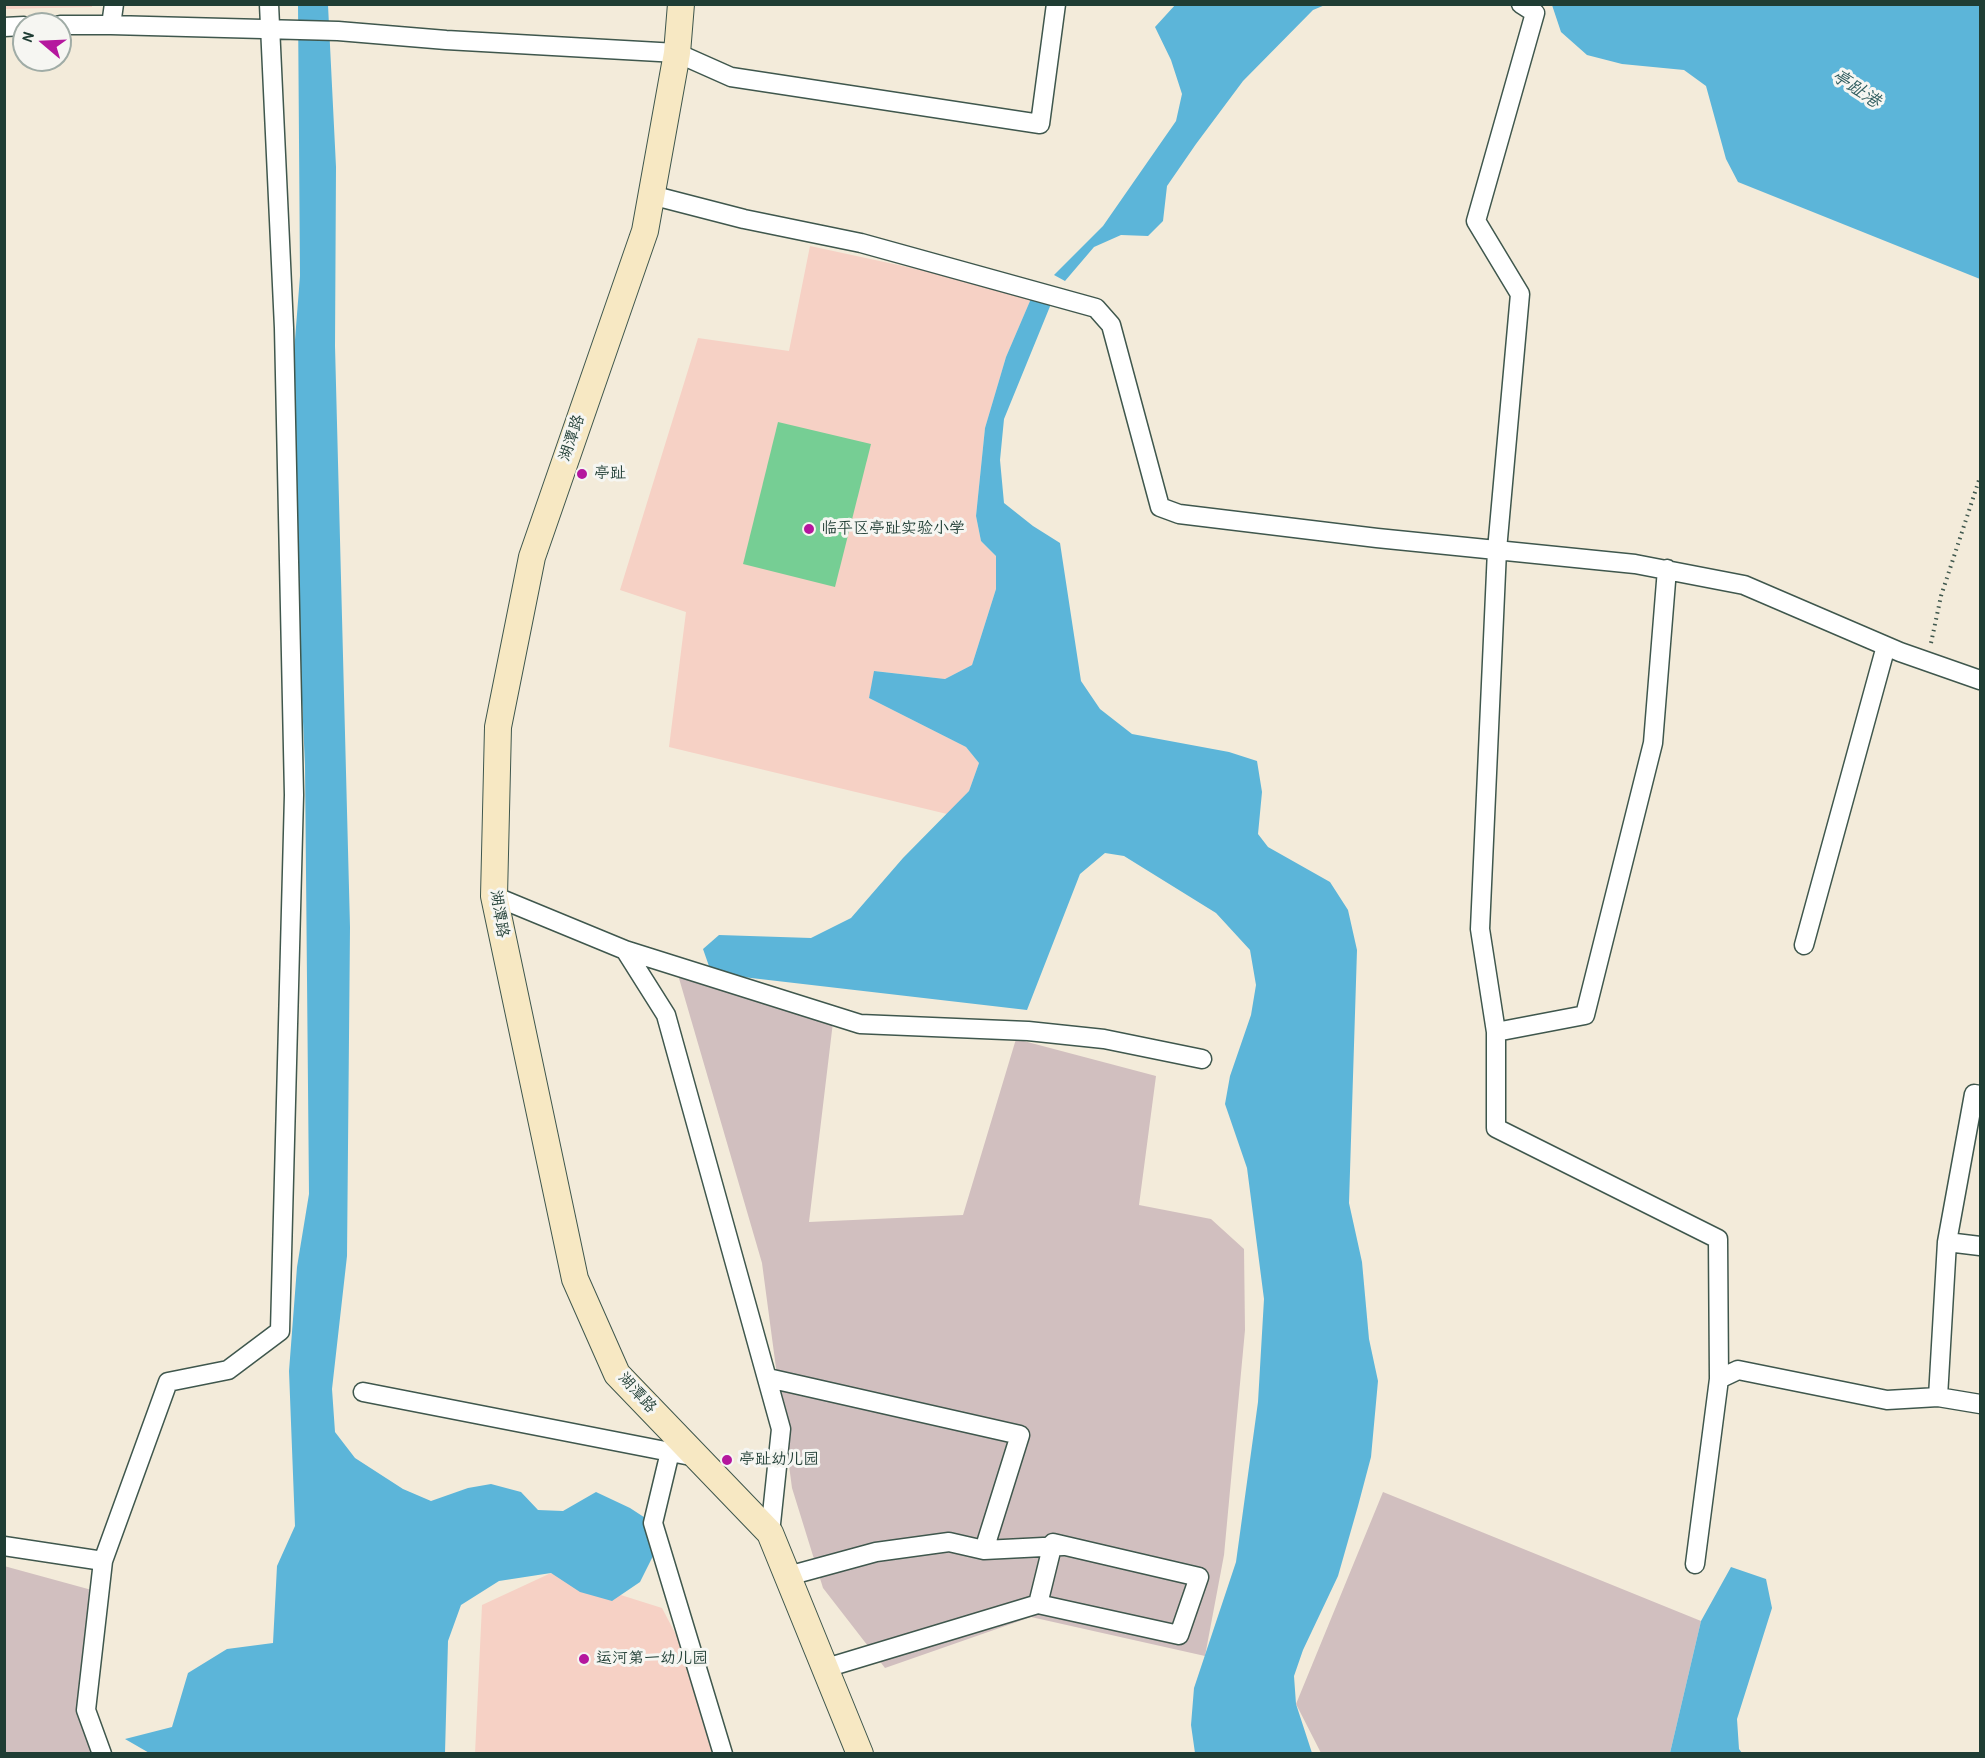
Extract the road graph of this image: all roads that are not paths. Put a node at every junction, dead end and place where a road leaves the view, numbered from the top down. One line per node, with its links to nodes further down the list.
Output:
1 (114, 4): 6 (street)
2 (269, 4): 8 (street)
3 (681, 4): 9 (street, 湖潭路)
4 (1056, 4): 9 (street)
5 (1521, 4): 11 (street)
6 (111, 25): 7 (street); 8 (street)
7 (72, 26)
8 (269, 29): 9 (street); 34 (street)
9 (677, 53): 10 (street, 湖潭路)
10 (651, 195): 11 (street); 15 (street, 湖潭路)
11 (1497, 550): 12 (street); 18 (street)
12 (1667, 569): 13 (street); 18 (street)
13 (1886, 646): 14 (street); 16 (street)
14 (1980, 680)
15 (494, 896): 17 (street); 29 (street, 湖潭路)
16 (1804, 945)
17 (625, 950): 19 (street); 23 (street)
18 (1496, 1032): 24 (street)
19 (1202, 1059)
20 (1980, 1095): 21 (street)
21 (1947, 1242): 22 (street); 26 (street)
22 (1980, 1246)
23 (768, 1378): 30 (street); 33 (street)
24 (1719, 1379): 26 (street); 35 (street)
25 (363, 1392): 28 (street)
26 (1938, 1397): 27 (street)
27 (1980, 1404)
28 (670, 1452): 29 (street); 40 (street)
29 (696, 1457): 30 (street, 湖潭路)
30 (770, 1533): 36 (street, 湖潭路)
31 (4, 1546): 34 (street)
32 (1060, 1546): 33 (street); 37 (street); 37 (street)
33 (984, 1550): 36 (street)
34 (103, 1561): 39 (street)
35 (1695, 1564)
36 (788, 1576): 38 (street, 湖潭路)
37 (1038, 1604): 38 (street)
38 (826, 1668): 41 (street, 湖潭路)
39 (102, 1754)
40 (723, 1754)
41 (860, 1754)

